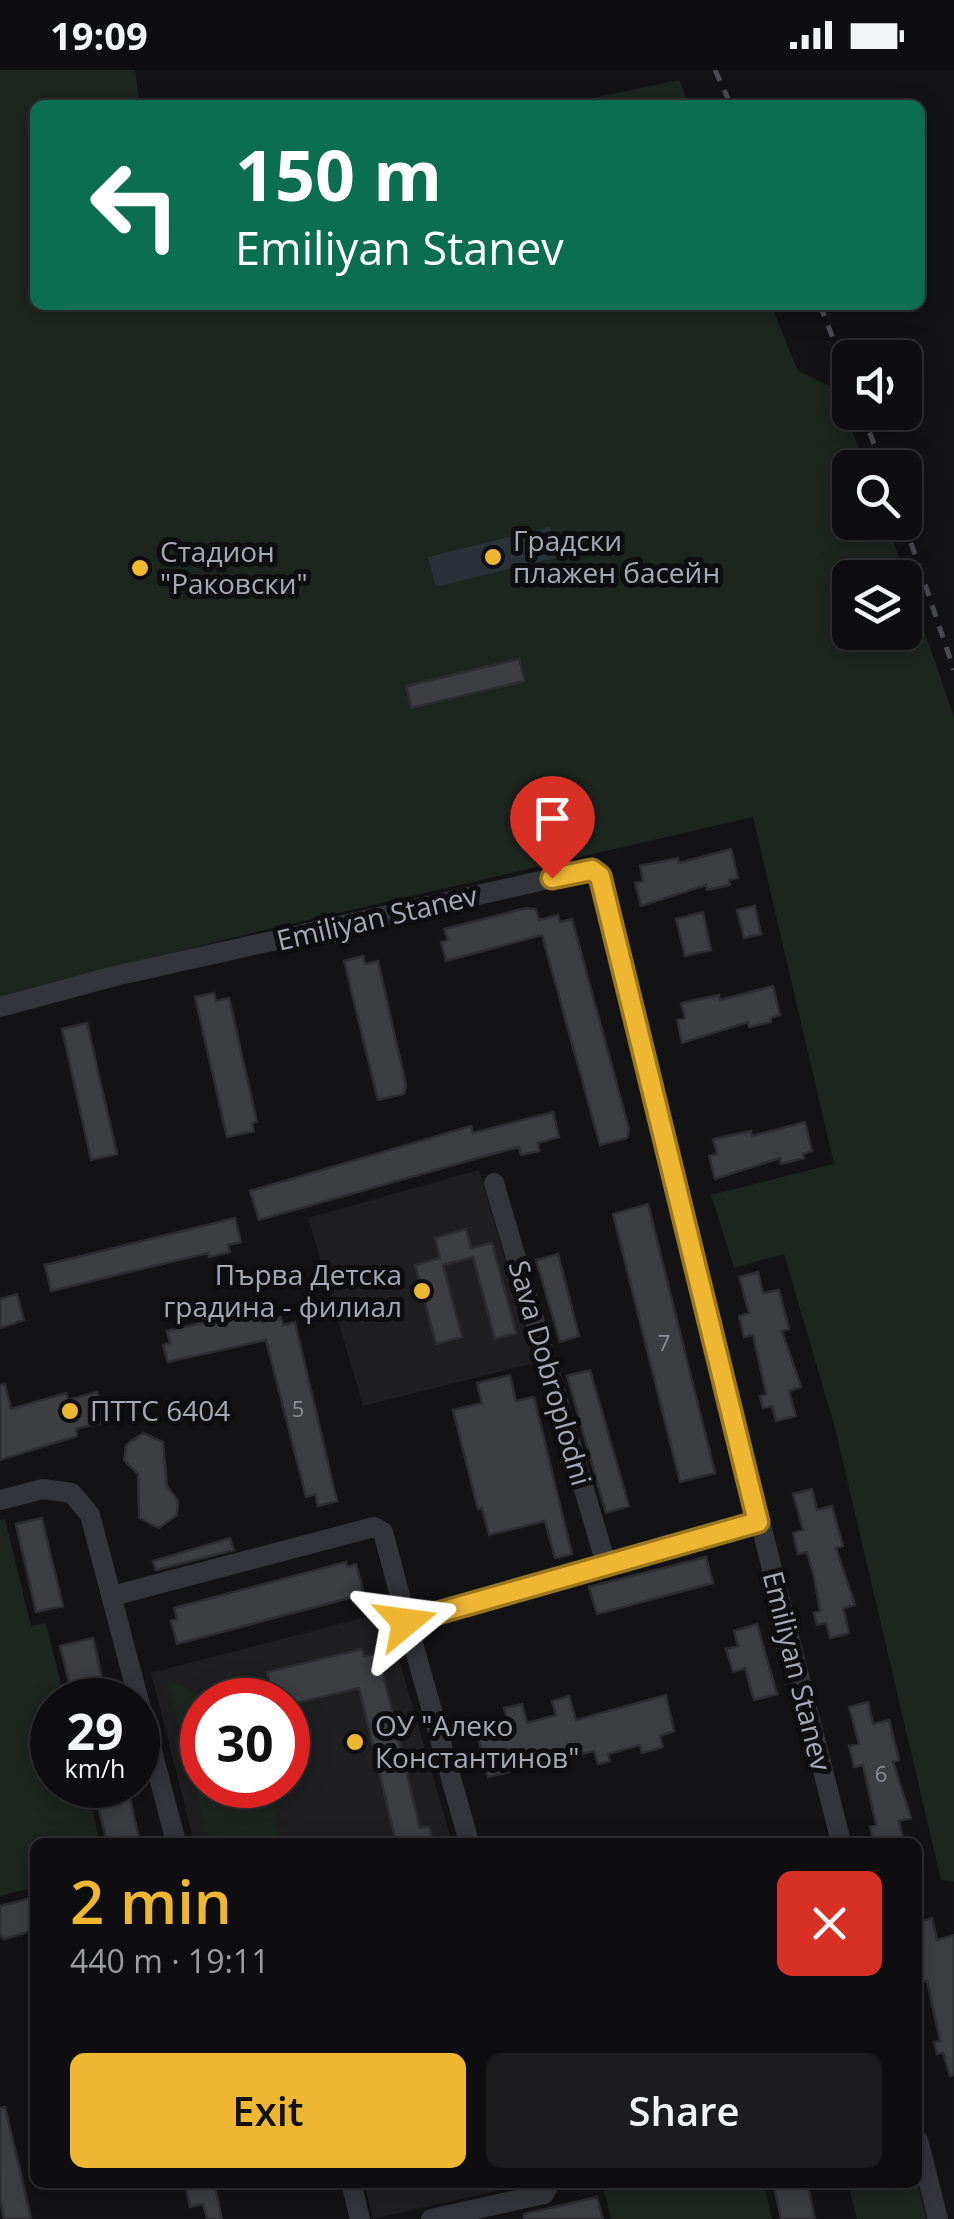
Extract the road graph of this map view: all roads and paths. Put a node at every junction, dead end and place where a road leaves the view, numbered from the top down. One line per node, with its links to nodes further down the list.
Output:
1 (0, 1007): 4 (street, Emiliyan Stanev)
2 (494, 1182): 5 (street, Sava Dobroplodni)
3 (0, 1500): 6 (street)
4 (758, 1522): 5 (street); 10 (street, Emiliyan Stanev)
5 (606, 1564): 7 (street)
6 (112, 1596): 7 (street); 8 (street)
7 (406, 1622): 9 (street)
8 (175, 1838)
9 (467, 1838)
10 (840, 1838)
11 (922, 2156): 16 (street)
12 (352, 2188): 14 (street)
13 (548, 2188): 15 (street)
14 (360, 2219)
15 (432, 2219)
16 (938, 2219)

